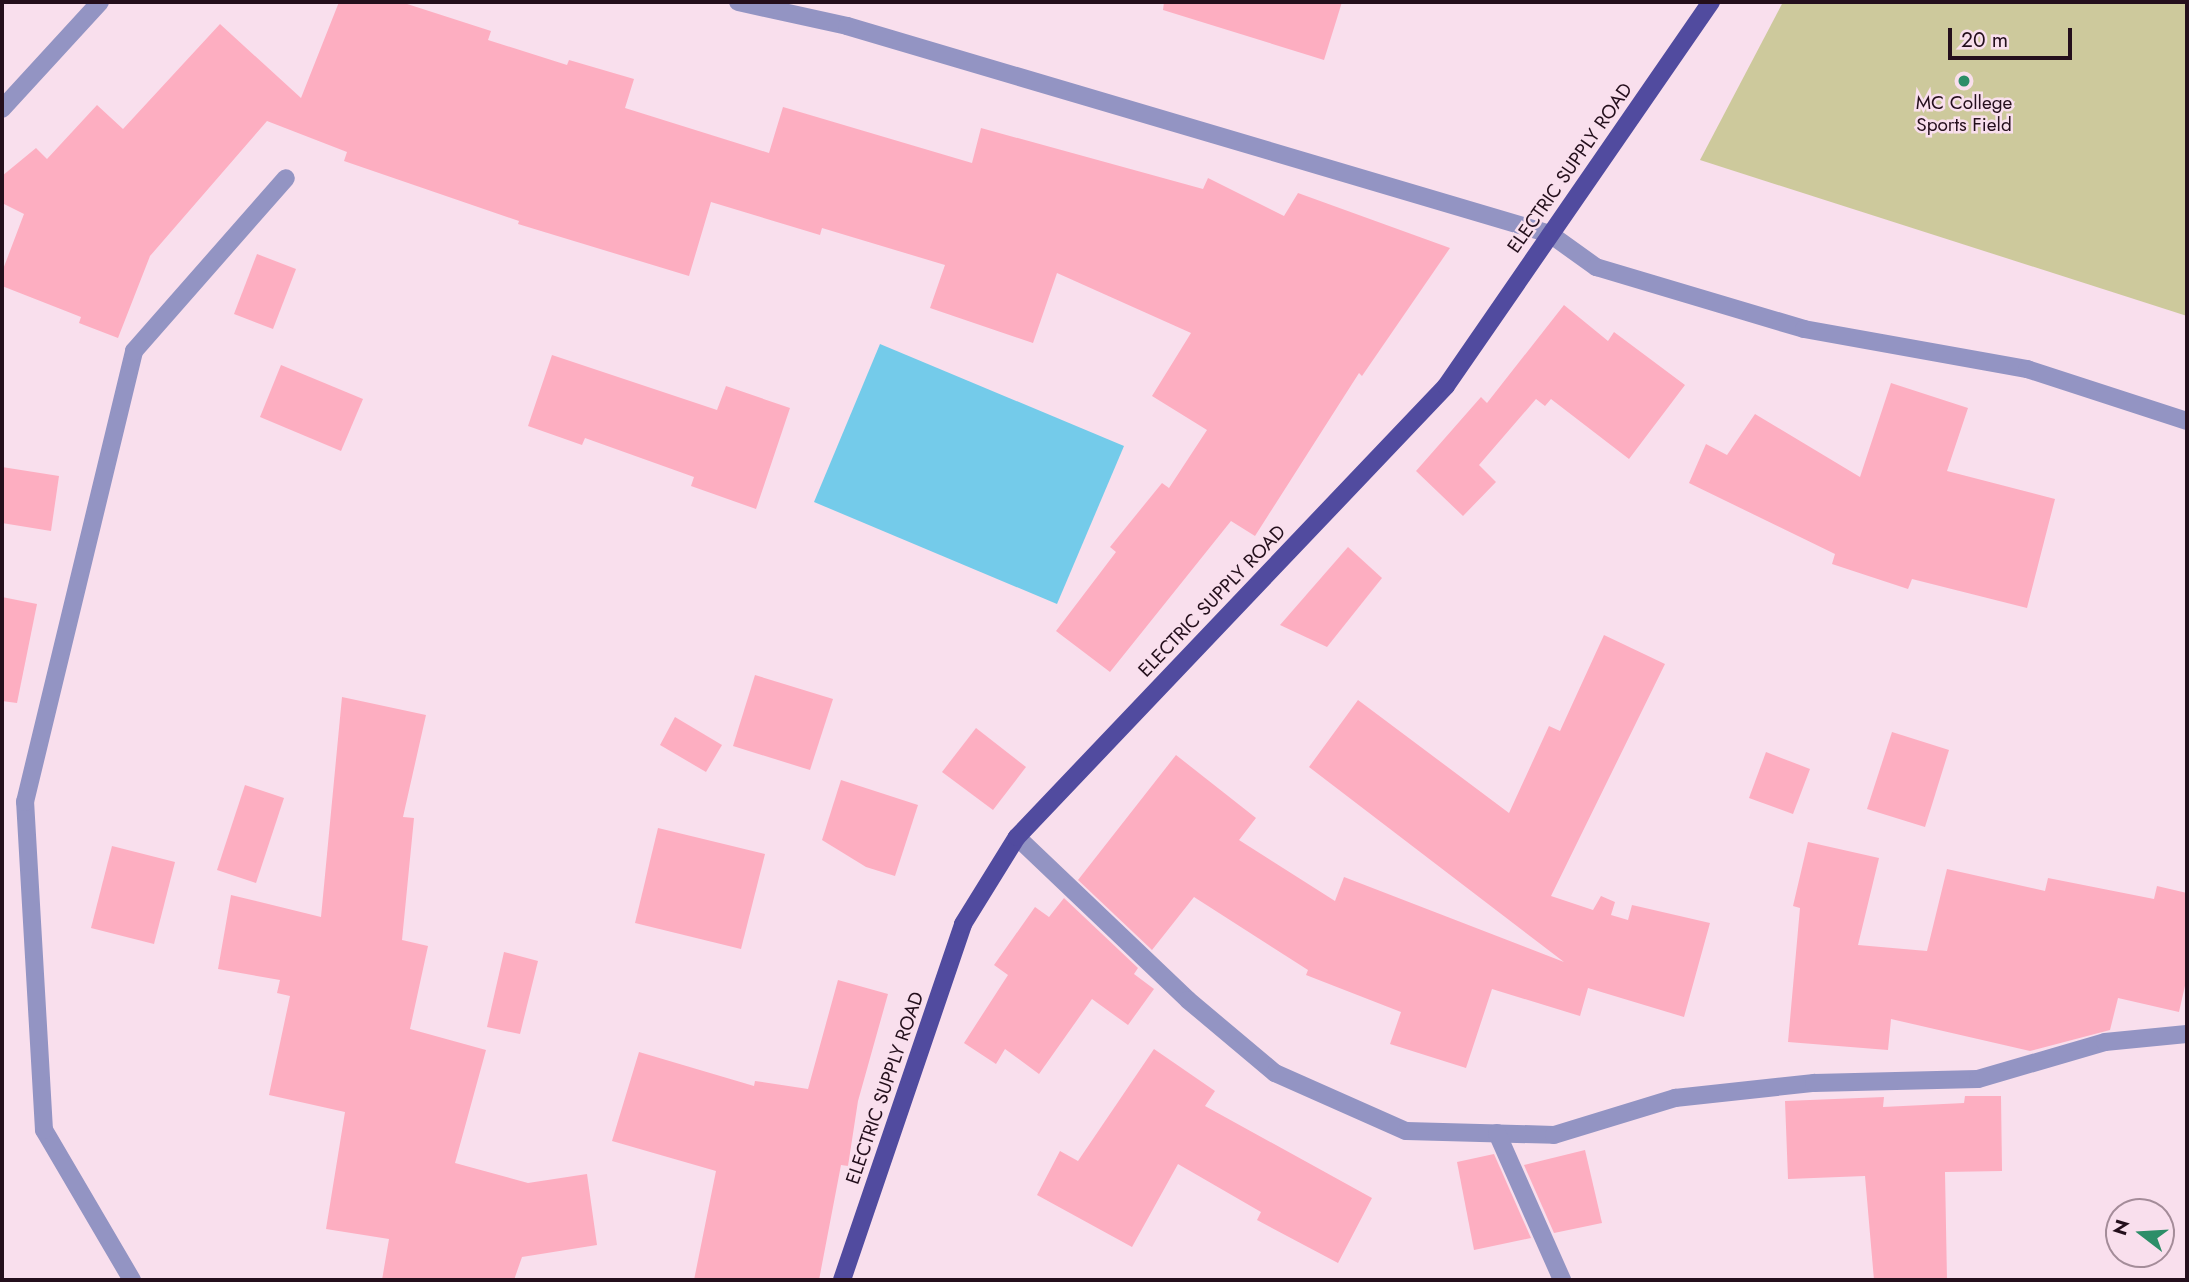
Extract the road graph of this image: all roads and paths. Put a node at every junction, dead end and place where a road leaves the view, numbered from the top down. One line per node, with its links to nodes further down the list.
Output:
1 (100, 2): 4 (street)
2 (738, 2): 6 (street)
3 (1711, 2): 6 (main road, ELECTRIC SUPPLY ROAD)
4 (2, 109)
5 (286, 178): 11 (street)
6 (1550, 234): 7 (street); 8 (main road, ELECTRIC SUPPLY ROAD)
7 (2187, 421)
8 (1017, 837): 10 (street); 12 (main road, ELECTRIC SUPPLY ROAD)
9 (2187, 1034): 10 (street)
10 (1497, 1133): 13 (street)
11 (132, 1280)
12 (842, 1280)
13 (1562, 1280)

